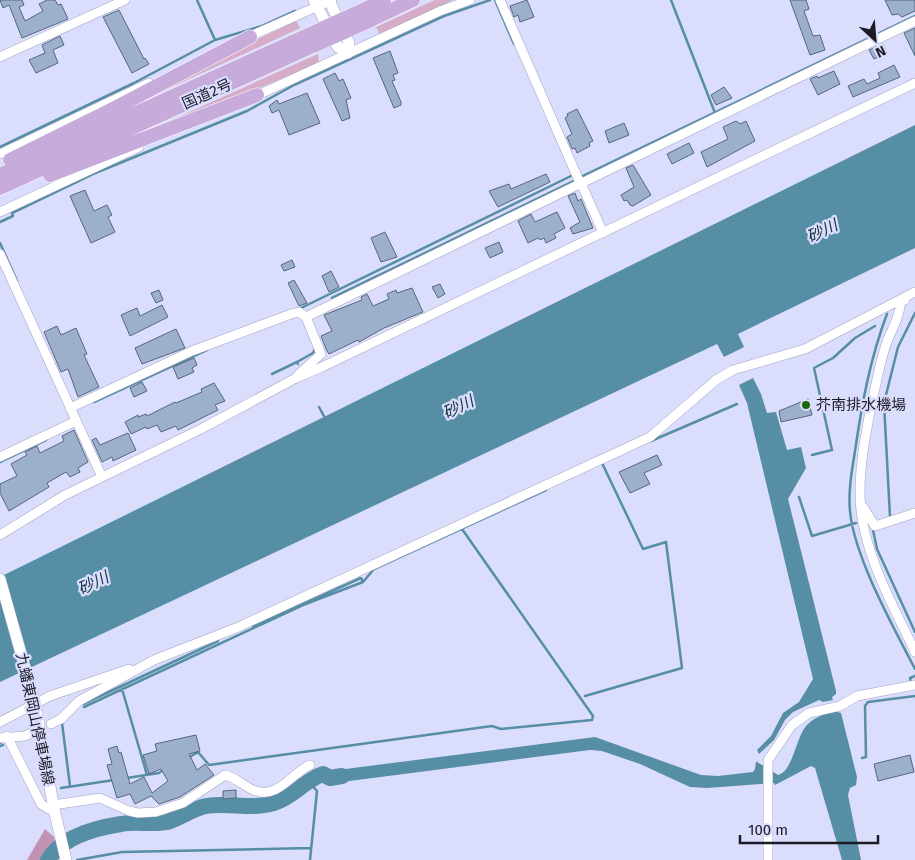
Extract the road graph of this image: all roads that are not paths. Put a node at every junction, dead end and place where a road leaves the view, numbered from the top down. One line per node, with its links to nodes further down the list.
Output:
1 (125, 0): 12 (street)
2 (331, 0): 7 (street); 11 (main road)
3 (384, 0): 8 (highway, 国道2号)
4 (414, 0): 8 (highway, 国道2号)
5 (470, 0): 11 (street)
6 (500, 0): 17 (street)
7 (315, 4): 10 (street); 11 (main road)
8 (368, 14): 18 (highway, 国道2号, bridge)
9 (915, 21): 17 (street)
10 (250, 37): 15 (street); 16 (highway)
11 (348, 53): 14 (street)
12 (0, 57)
13 (915, 83): 20 (street)
14 (257, 95): 18 (highway); 19 (street)
15 (0, 154)
16 (0, 165)
17 (579, 182): 20 (street); 25 (street)
18 (0, 183)
19 (0, 212)
20 (603, 233): 26 (street)
21 (0, 254): 27 (street)
22 (915, 292): 24 (street)
23 (915, 299): 24 (street)
24 (901, 300): 31 (street); 36 (street)
25 (306, 317): 26 (street); 27 (street)
26 (296, 378): 30 (street)
27 (73, 407): 28 (street)
28 (77, 423): 29 (street); 30 (street)
29 (0, 457)
30 (102, 476): 33 (street)
31 (860, 500): 32 (street); 35 (street)
32 (915, 513)
33 (0, 535)
34 (0, 580): 38 (main road, 九蟠東岡山停車場線)
35 (915, 652)
36 (154, 660): 38 (street); 40 (street)
37 (915, 685): 46 (street)
38 (35, 703): 39 (street); 44 (main road, 九蟠東岡山停車場線)
39 (0, 722)
40 (51, 724)
41 (33, 732): 42 (street)
42 (4, 737): 44 (street)
43 (310, 765): 44 (street)
44 (53, 807): 45 (main road, 九蟠東岡山停車場線)
45 (65, 857)
46 (768, 860)

